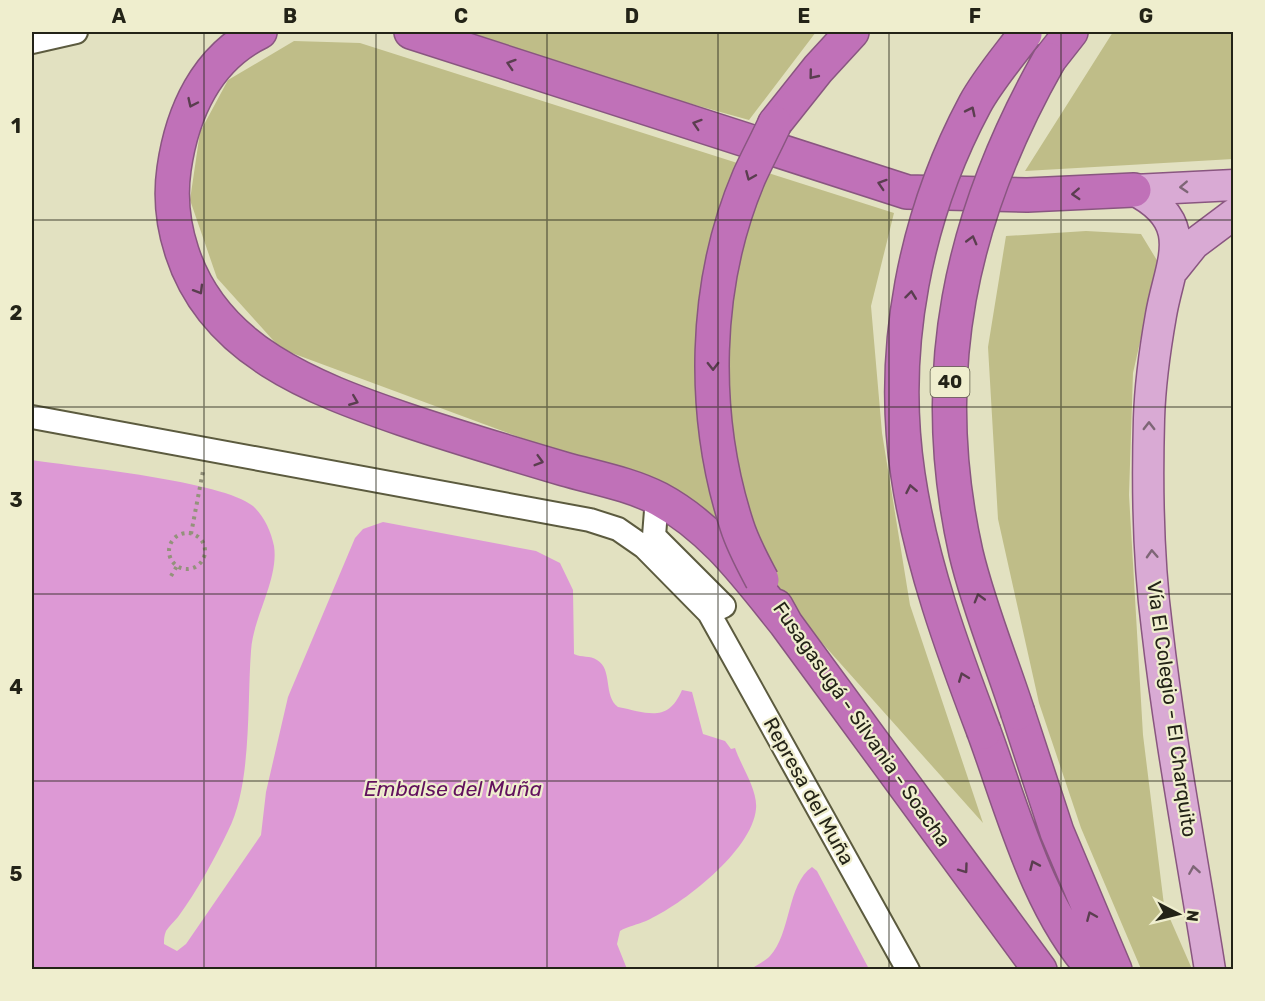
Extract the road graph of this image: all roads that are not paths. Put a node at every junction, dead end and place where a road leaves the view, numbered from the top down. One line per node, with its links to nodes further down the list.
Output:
1 (76, 32): 8 (street)
2 (244, 32): 9 (street)
3 (260, 32): 9 (highway)
4 (411, 32): 11 (highway, one-way to 4)
5 (852, 32): 17 (highway, Fusagasugá - Silvania - Soacha, one-way to 17, bridge)
6 (1071, 32): 21 (highway, 40, one-way to 6, bridge)
7 (1026, 33): 20 (highway, one-way to 7, bridge)
8 (32, 42)
9 (214, 67): 15 (highway, one-way to 15)
10 (1233, 185): 11 (main road, one-way to 11)
11 (1134, 190): 13 (main road, Vía El Colegio - El Charquito)
12 (1233, 214): 13 (main road, Vía El Colegio - El Charquito)
13 (1174, 269): 22 (main road, Vía El Colegio - El Charquito, one-way to 13)
14 (32, 417): 16 (street, Represa del Muña)
15 (657, 498): 16 (street); 17 (highway)
16 (709, 613): 18 (street, Represa del Muña)
17 (786, 624): 19 (highway, Fusagasugá - Silvania - Soacha, one-way to 19)
18 (908, 969)
19 (1040, 969)
20 (1094, 969)
21 (1115, 969)
22 (1210, 969)

